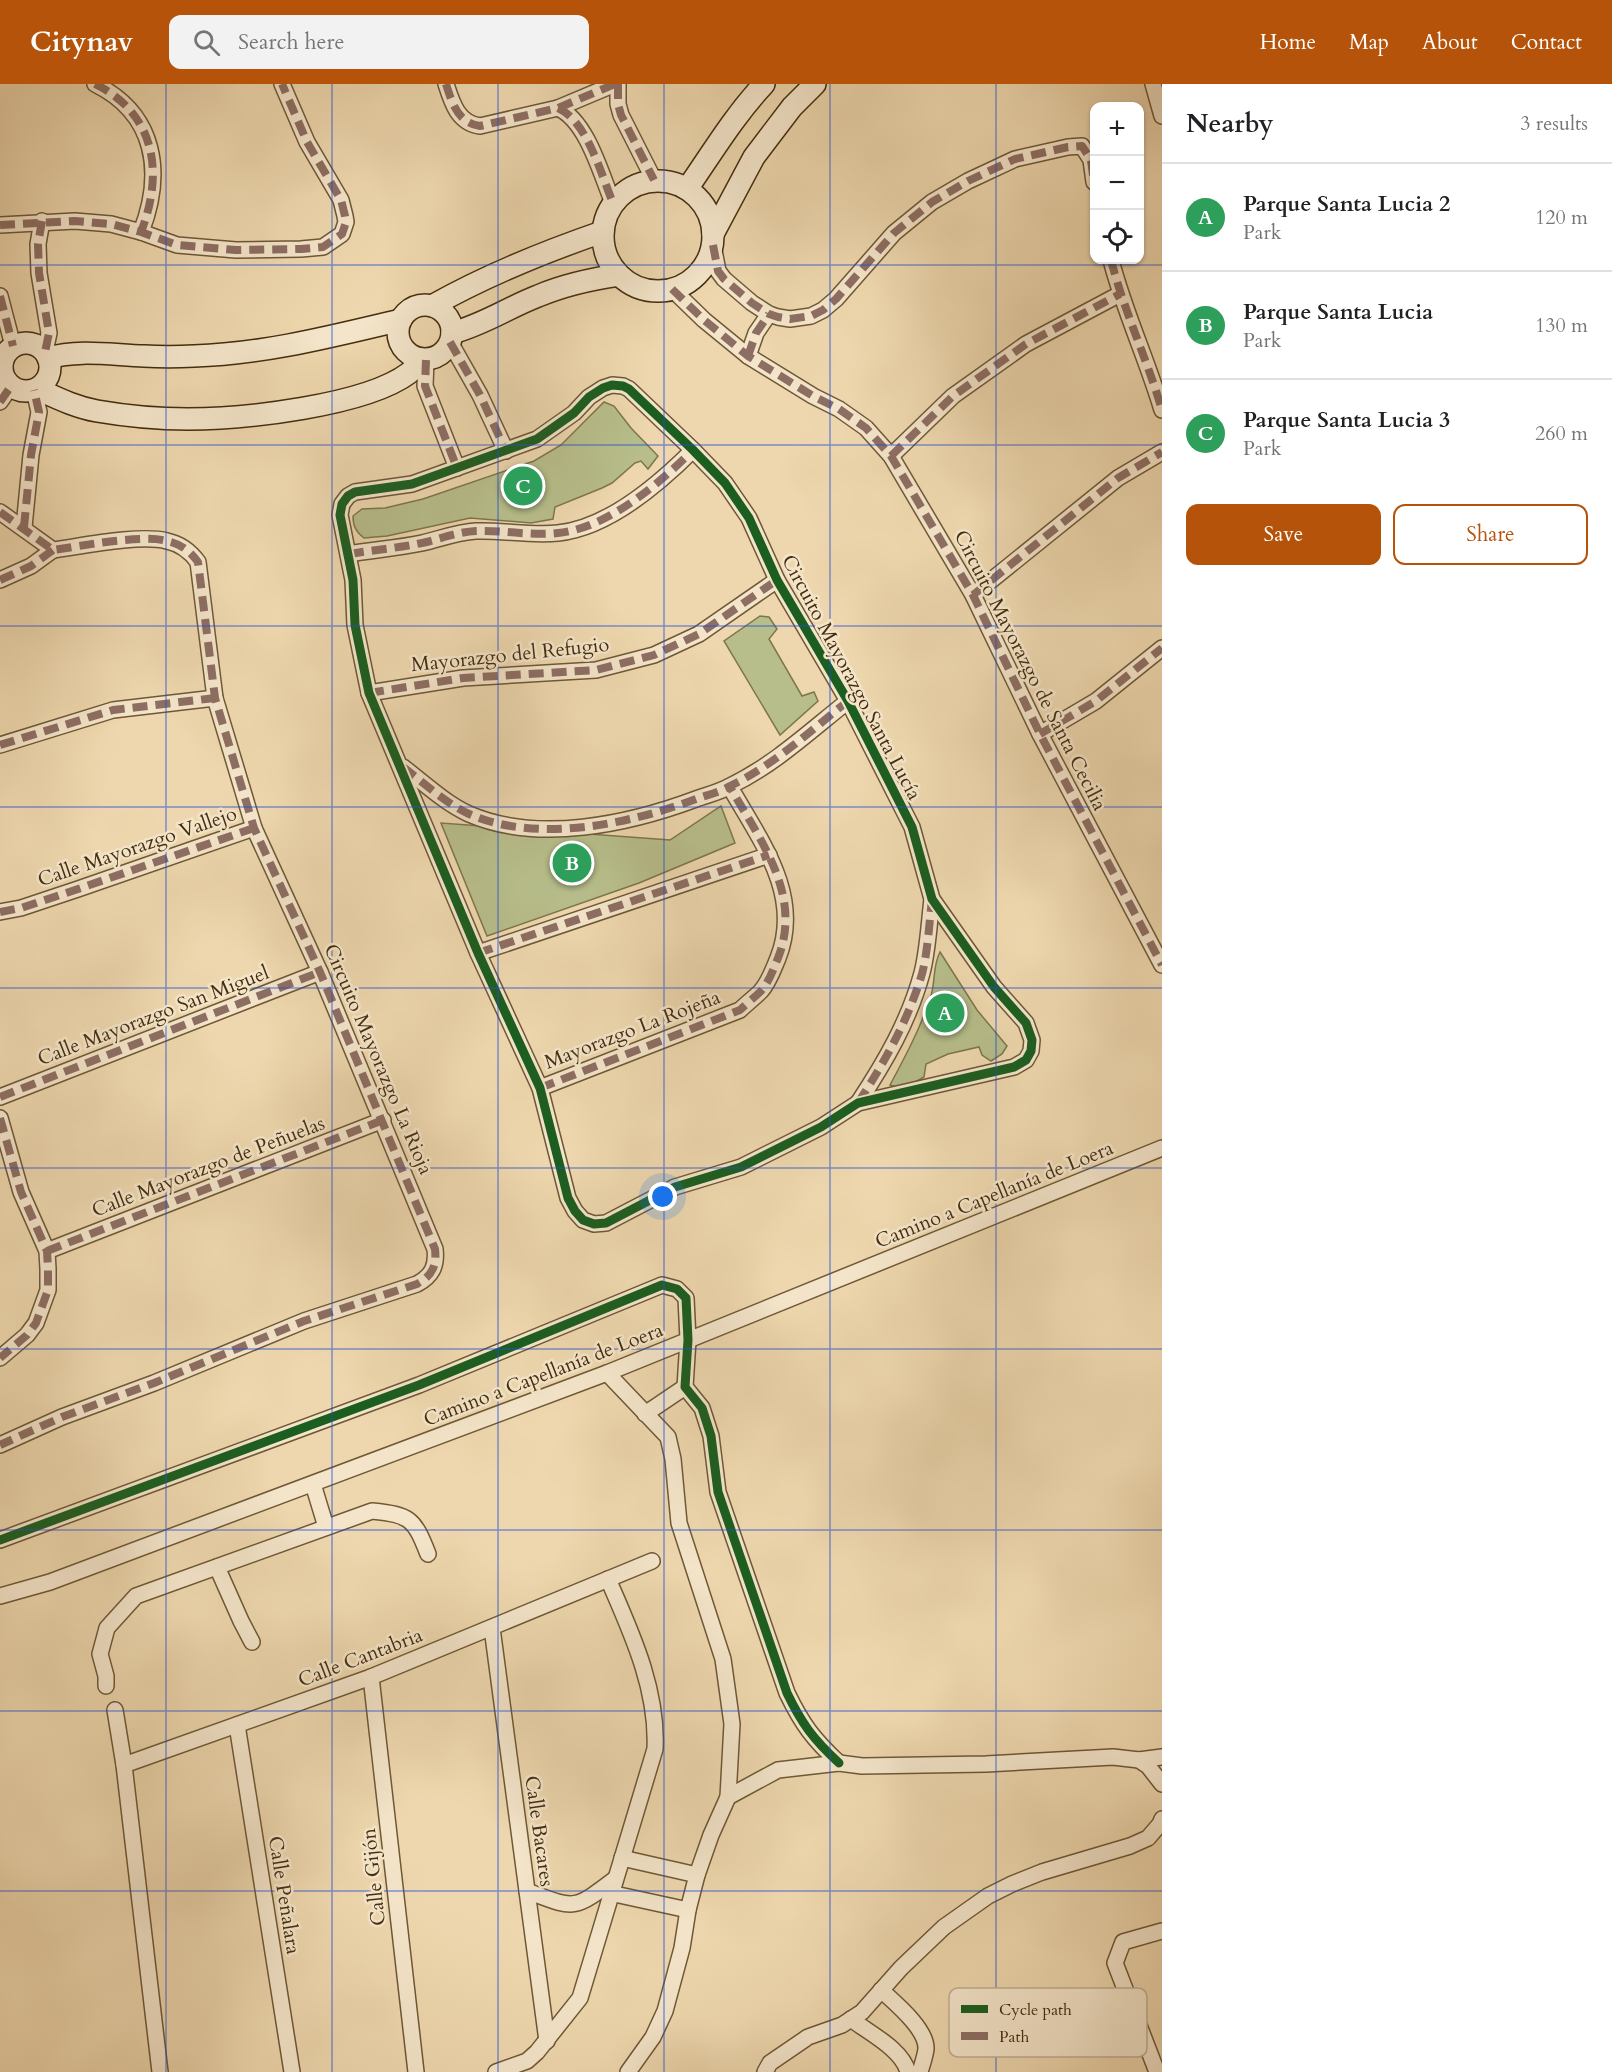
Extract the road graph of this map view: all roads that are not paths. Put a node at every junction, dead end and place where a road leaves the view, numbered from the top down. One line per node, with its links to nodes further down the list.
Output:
1 (95, 84): 16 (street)
2 (282, 84): 16 (street)
3 (446, 84): 8 (street)
4 (617, 84): 8 (street); 11 (street)
5 (764, 84): 12 (street)
6 (815, 84): 18 (street)
7 (1153, 84): 9 (street)
8 (558, 108): 13 (street)
9 (1162, 116)
10 (1090, 158): 25 (street)
11 (654, 180): 12 (street); 13 (street)
12 (687, 189): 18 (street)
13 (613, 203): 17 (street)
14 (42, 221): 15 (street); 16 (street); 29 (street)
15 (0, 225)
16 (141, 231)
17 (602, 232): 20 (street); 24 (street)
18 (713, 240): 21 (street); 25 (street)
19 (1112, 264): 22 (street)
20 (619, 275): 21 (street); 27 (street)
21 (672, 289): 30 (street, Circuito Mayorazgo de Santa Cecilia)
22 (1120, 294): 34 (street); 38 (street)
23 (0, 296): 28 (street)
24 (432, 306): 26 (street); 27 (street)
25 (769, 314): 30 (street)
26 (401, 320): 29 (street); 31 (street)
27 (451, 338): 31 (street); 36 (street)
28 (7, 347): 29 (street); 32 (street)
29 (46, 355): 33 (street)
30 (748, 356): 38 (street, Circuito Mayorazgo de Santa Cecilia)
31 (424, 360): 33 (street); 39 (street)
32 (3, 385): 33 (street)
33 (36, 390): 41 (street)
34 (1162, 410)
35 (693, 450): 36 (street, Circuito Mayorazgo Santa Lucía); 43 (street); 45 (street, Circuito Mayorazgo Santa Lucía)
36 (506, 452): 39 (street, Circuito Mayorazgo Santa Lucía)
37 (1162, 452): 46 (street)
38 (891, 456): 46 (street, Circuito Mayorazgo de Santa Cecilia)
39 (457, 468): 43 (street, Circuito Mayorazgo Santa Lucía)
40 (0, 512): 41 (street)
41 (24, 527): 42 (street)
42 (53, 550): 44 (street, Circuito Mayorazgo La Rioja); 49 (street, Circuito Mayorazgo La Rioja)
43 (349, 554): 48 (street, Circuito Mayorazgo Santa Lucía)
44 (0, 580)
45 (777, 580): 48 (street, Mayorazgo del Refugio); 50 (street, Circuito Mayorazgo Santa Lucía)
46 (973, 595): 51 (street, Circuito Mayorazgo de Santa Cecilia)
47 (1162, 648): 51 (street)
48 (369, 693): 53 (street, Circuito Mayorazgo Santa Lucía)
49 (215, 698): 52 (street); 55 (street, Circuito Mayorazgo La Rioja)
50 (848, 701): 54 (street); 57 (street, Circuito Mayorazgo Santa Lucía)
51 (1040, 734): 60 (street, Circuito Mayorazgo de Santa Cecilia)
52 (0, 745)
53 (400, 765): 54 (street); 59 (street, Circuito Mayorazgo Santa Lucía)
54 (730, 787): 56 (street, Mayorazgo La Rojeña)
55 (254, 828): 58 (street, Calle Mayorazgo Vallejo); 61 (street, Circuito Mayorazgo La Rioja)
56 (769, 855): 59 (street); 62 (street, Mayorazgo La Rojeña)
57 (932, 899): 64 (street, Circuito Mayorazgo Santa Lucía); 64 (street, Circuito Mayorazgo Santa Lucía)
58 (0, 912)
59 (478, 953): 62 (street, Circuito Mayorazgo Santa Lucía)
60 (1162, 965)
61 (320, 972): 63 (street, Calle Mayorazgo San Miguel); 66 (street, Circuito Mayorazgo La Rioja)
62 (540, 1088): 64 (street, Circuito Mayorazgo Santa Lucía)
63 (0, 1097)
64 (858, 1103)
65 (0, 1118): 68 (street)
66 (383, 1120): 68 (street, Calle Mayorazgo de Peñuelas); 74 (street, Circuito Mayorazgo La Rioja)
67 (1162, 1148): 69 (street, Camino a Capellanía de Loera)
68 (47, 1251): 70 (street)
69 (688, 1340): 71 (street, Camino a Capellanía de Loera); 72 (street); 77 (street)
70 (0, 1358)
71 (607, 1373): 73 (street); 75 (street, Camino a Capellanía de Loera)
72 (685, 1387): 73 (street); 91 (street)
73 (645, 1414): 94 (street)
74 (0, 1445)
75 (313, 1484): 76 (street); 82 (street, Camino a Capellanía de Loera)
76 (326, 1527): 78 (street); 80 (street)
77 (0, 1540)
78 (428, 1554)
79 (652, 1561): 81 (street, Calle Cantabria)
80 (217, 1567): 84 (street); 86 (street)
81 (608, 1579): 83 (street, Calle Cantabria); 97 (street)
82 (0, 1596)
83 (492, 1628): 85 (street, Calle Cantabria); 100 (street, Calle Bacares)
84 (252, 1642)
85 (371, 1677): 88 (street, Calle Cantabria); 110 (street, Calle Gijón)
86 (106, 1686)
87 (115, 1710): 92 (street)
88 (237, 1725): 92 (street, Calle Cantabria); 109 (street, Calle Peñalara)
89 (1162, 1757): 90 (street)
90 (1139, 1760): 91 (street); 93 (street)
91 (839, 1763): 94 (street)
92 (124, 1765): 108 (street)
93 (1162, 1784)
94 (728, 1797): 98 (street)
95 (1162, 1819): 96 (street)
96 (1155, 1837): 104 (street)
97 (622, 1858): 98 (street); 99 (street)
98 (697, 1875): 101 (street)
99 (613, 1886): 100 (street); 101 (street); 106 (street)
100 (527, 1891): 106 (street, Calle Bacares)
101 (688, 1910): 112 (street)
102 (1162, 1931): 103 (street)
103 (1125, 1988)
104 (881, 1990): 105 (street); 115 (street)
105 (851, 2019): 113 (street); 114 (street)
106 (547, 2041): 111 (street)
107 (1147, 2046): 116 (street)
108 (160, 2072)
109 (292, 2072)
110 (416, 2072)
111 (496, 2072)
112 (628, 2072)
113 (765, 2072)
114 (908, 2072)
115 (920, 2072)
116 (1157, 2072)

